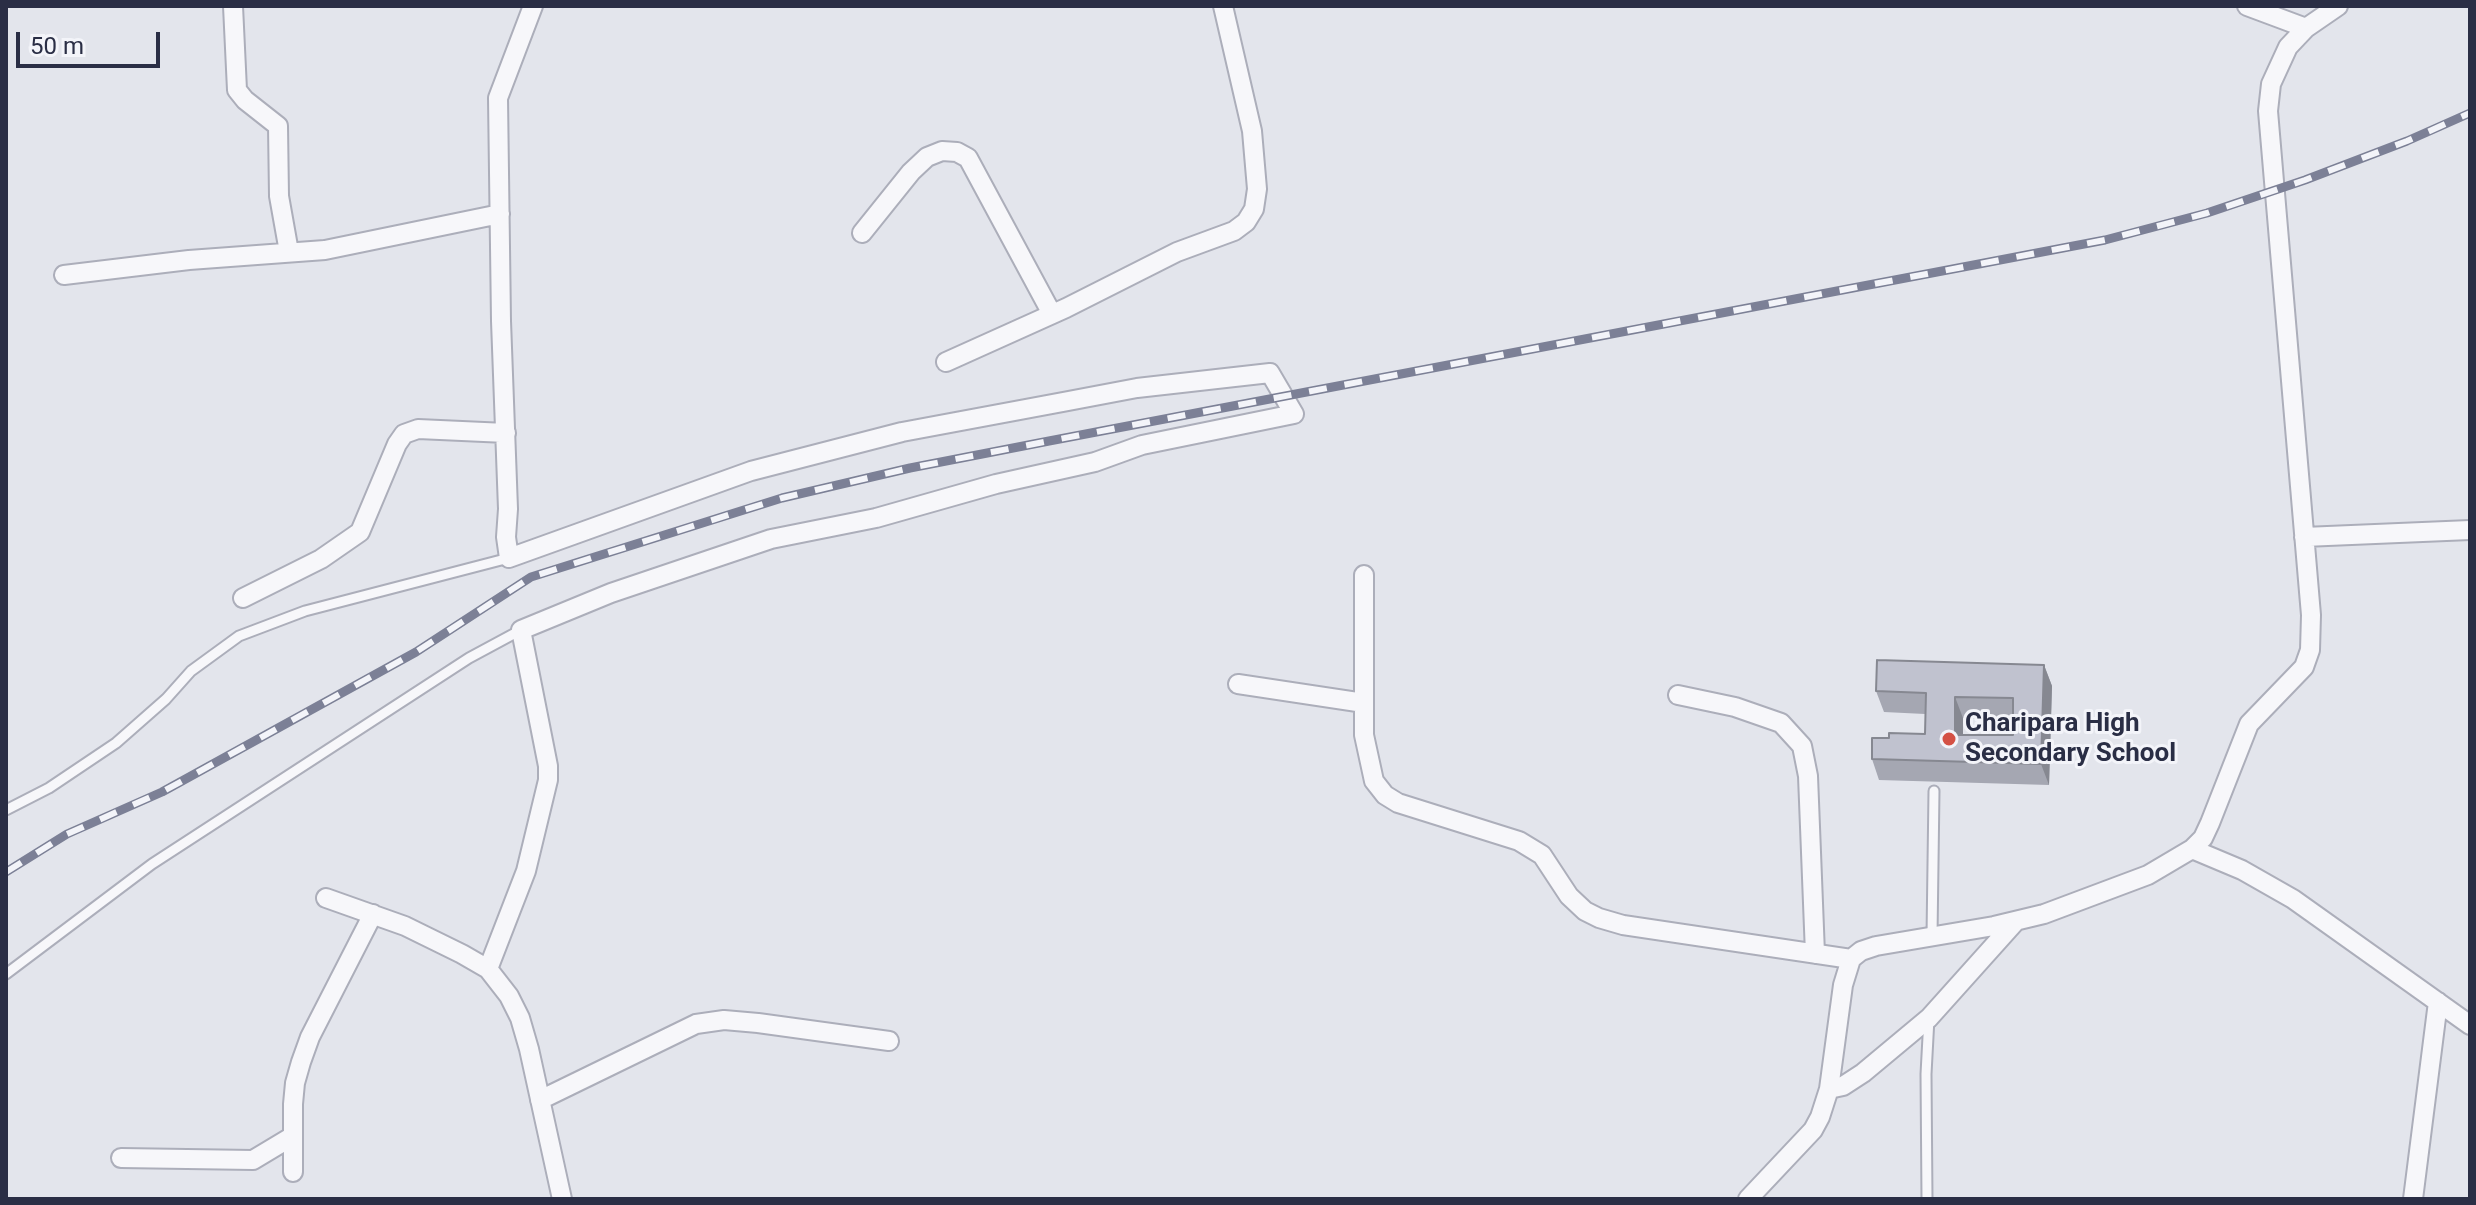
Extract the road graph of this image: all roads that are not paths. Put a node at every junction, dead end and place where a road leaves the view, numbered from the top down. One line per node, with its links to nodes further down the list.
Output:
1 (233, 6): 9 (street)
2 (533, 6): 7 (street)
3 (1223, 6): 11 (street)
4 (2247, 6): 6 (street)
5 (2338, 6): 6 (street)
6 (2306, 28): 15 (street)
7 (500, 214): 9 (street); 13 (street)
8 (862, 233): 11 (street)
9 (289, 252): 10 (street)
10 (64, 275)
11 (1052, 314): 12 (street)
12 (946, 362)
13 (506, 433): 16 (street); 18 (street)
14 (2470, 530): 15 (street)
15 (2304, 537): 25 (street)
16 (509, 558): 19 (street); 24 (lane)
17 (1364, 575): 22 (street)
18 (243, 598)
19 (521, 630): 32 (street); 33 (lane)
20 (1238, 684): 22 (street)
21 (1678, 695): 30 (street)
22 (1364, 703): 30 (street)
23 (1934, 791): 29 (lane)
24 (6, 810)
25 (2192, 849): 28 (street); 34 (street)
26 (326, 898): 27 (street)
27 (373, 914): 32 (street); 40 (street)
28 (2016, 921): 29 (street); 35 (street)
29 (1932, 936): 31 (street)
30 (1815, 954): 31 (street)
31 (1851, 959): 38 (street)
32 (488, 969): 39 (street)
33 (6, 974)
34 (2438, 1002): 36 (street); 46 (street)
35 (1929, 1018): 38 (street); 45 (lane)
36 (2470, 1025)
37 (889, 1041): 39 (street)
38 (1829, 1089): 43 (street)
39 (540, 1100): 44 (street)
40 (293, 1136): 41 (street); 42 (street)
41 (121, 1158)
42 (293, 1172)
43 (1751, 1198)
44 (562, 1199)
45 (1927, 1199)
46 (2413, 1199)

